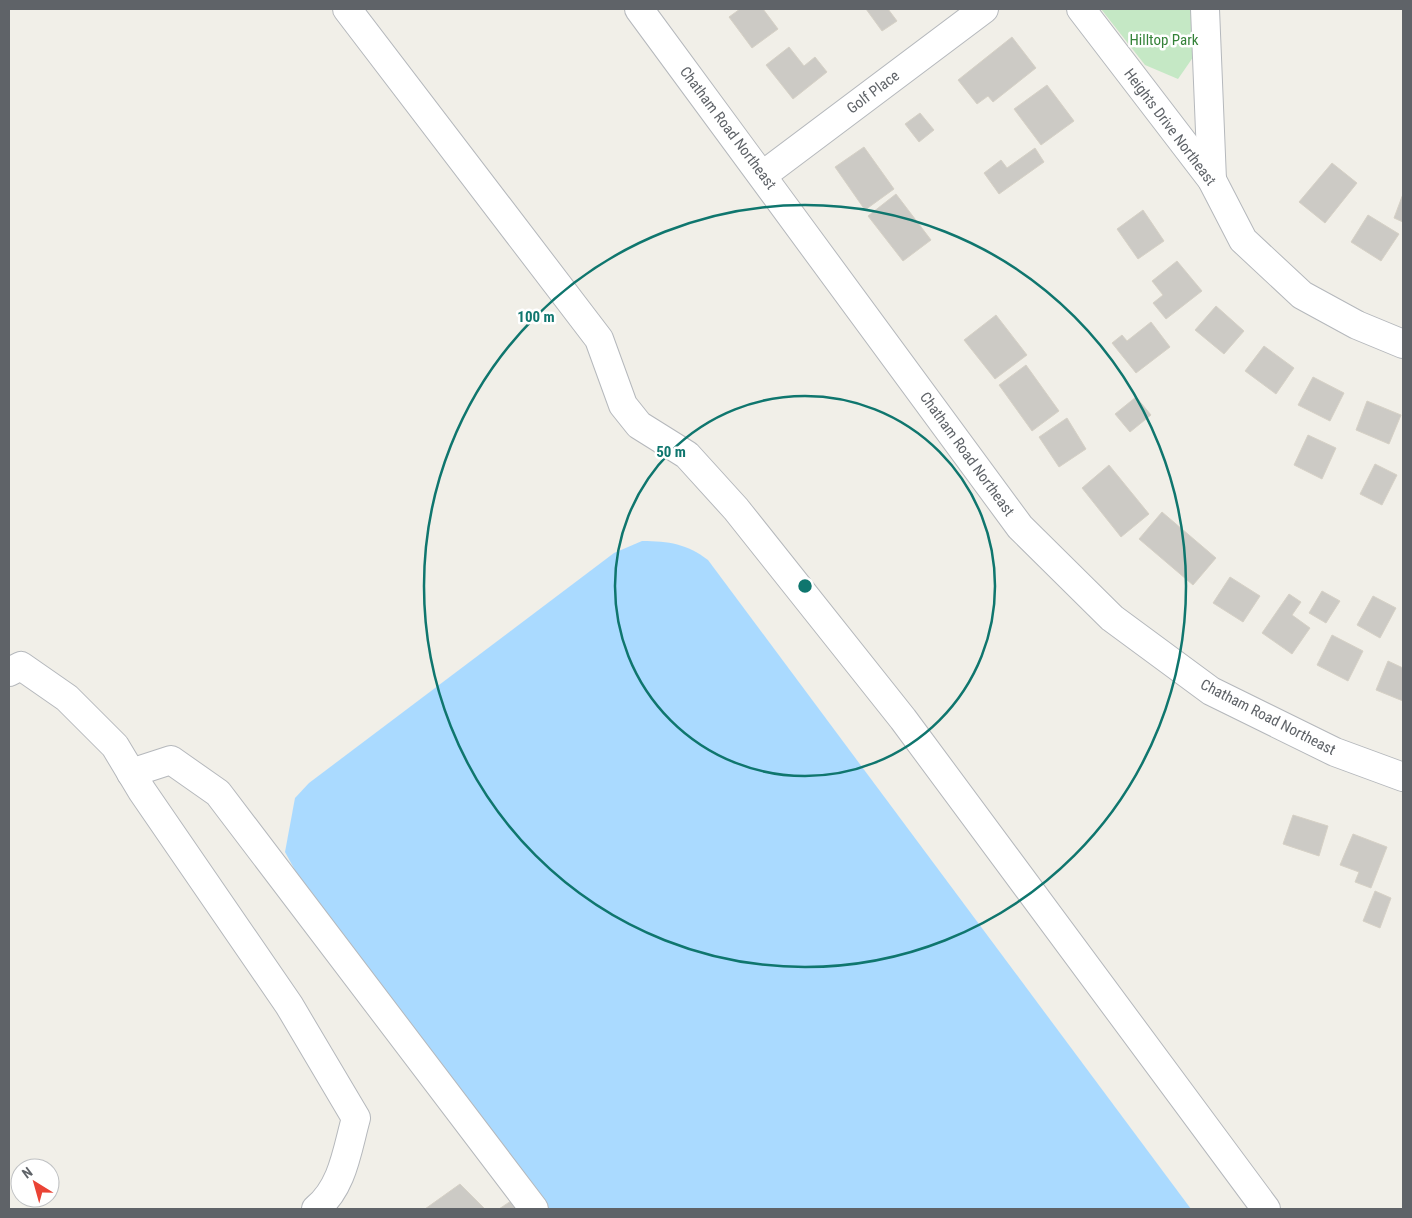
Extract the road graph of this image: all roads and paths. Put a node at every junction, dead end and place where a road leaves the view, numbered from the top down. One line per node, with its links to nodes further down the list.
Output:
1 (347, 9): 14 (street)
2 (639, 9): 6 (street, Chatham Road Northeast)
3 (984, 9): 6 (street, Golf Place)
4 (1081, 9): 7 (street, Heights Drive Northeast)
5 (1205, 9): 7 (street)
6 (763, 175): 11 (street, Chatham Road Northeast)
7 (1212, 180): 8 (street, Heights Drive Northeast)
8 (1403, 344)
9 (9, 672): 10 (street)
10 (131, 773): 12 (street); 13 (street)
11 (1403, 777)
12 (316, 1209)
13 (534, 1209)
14 (1266, 1209)

